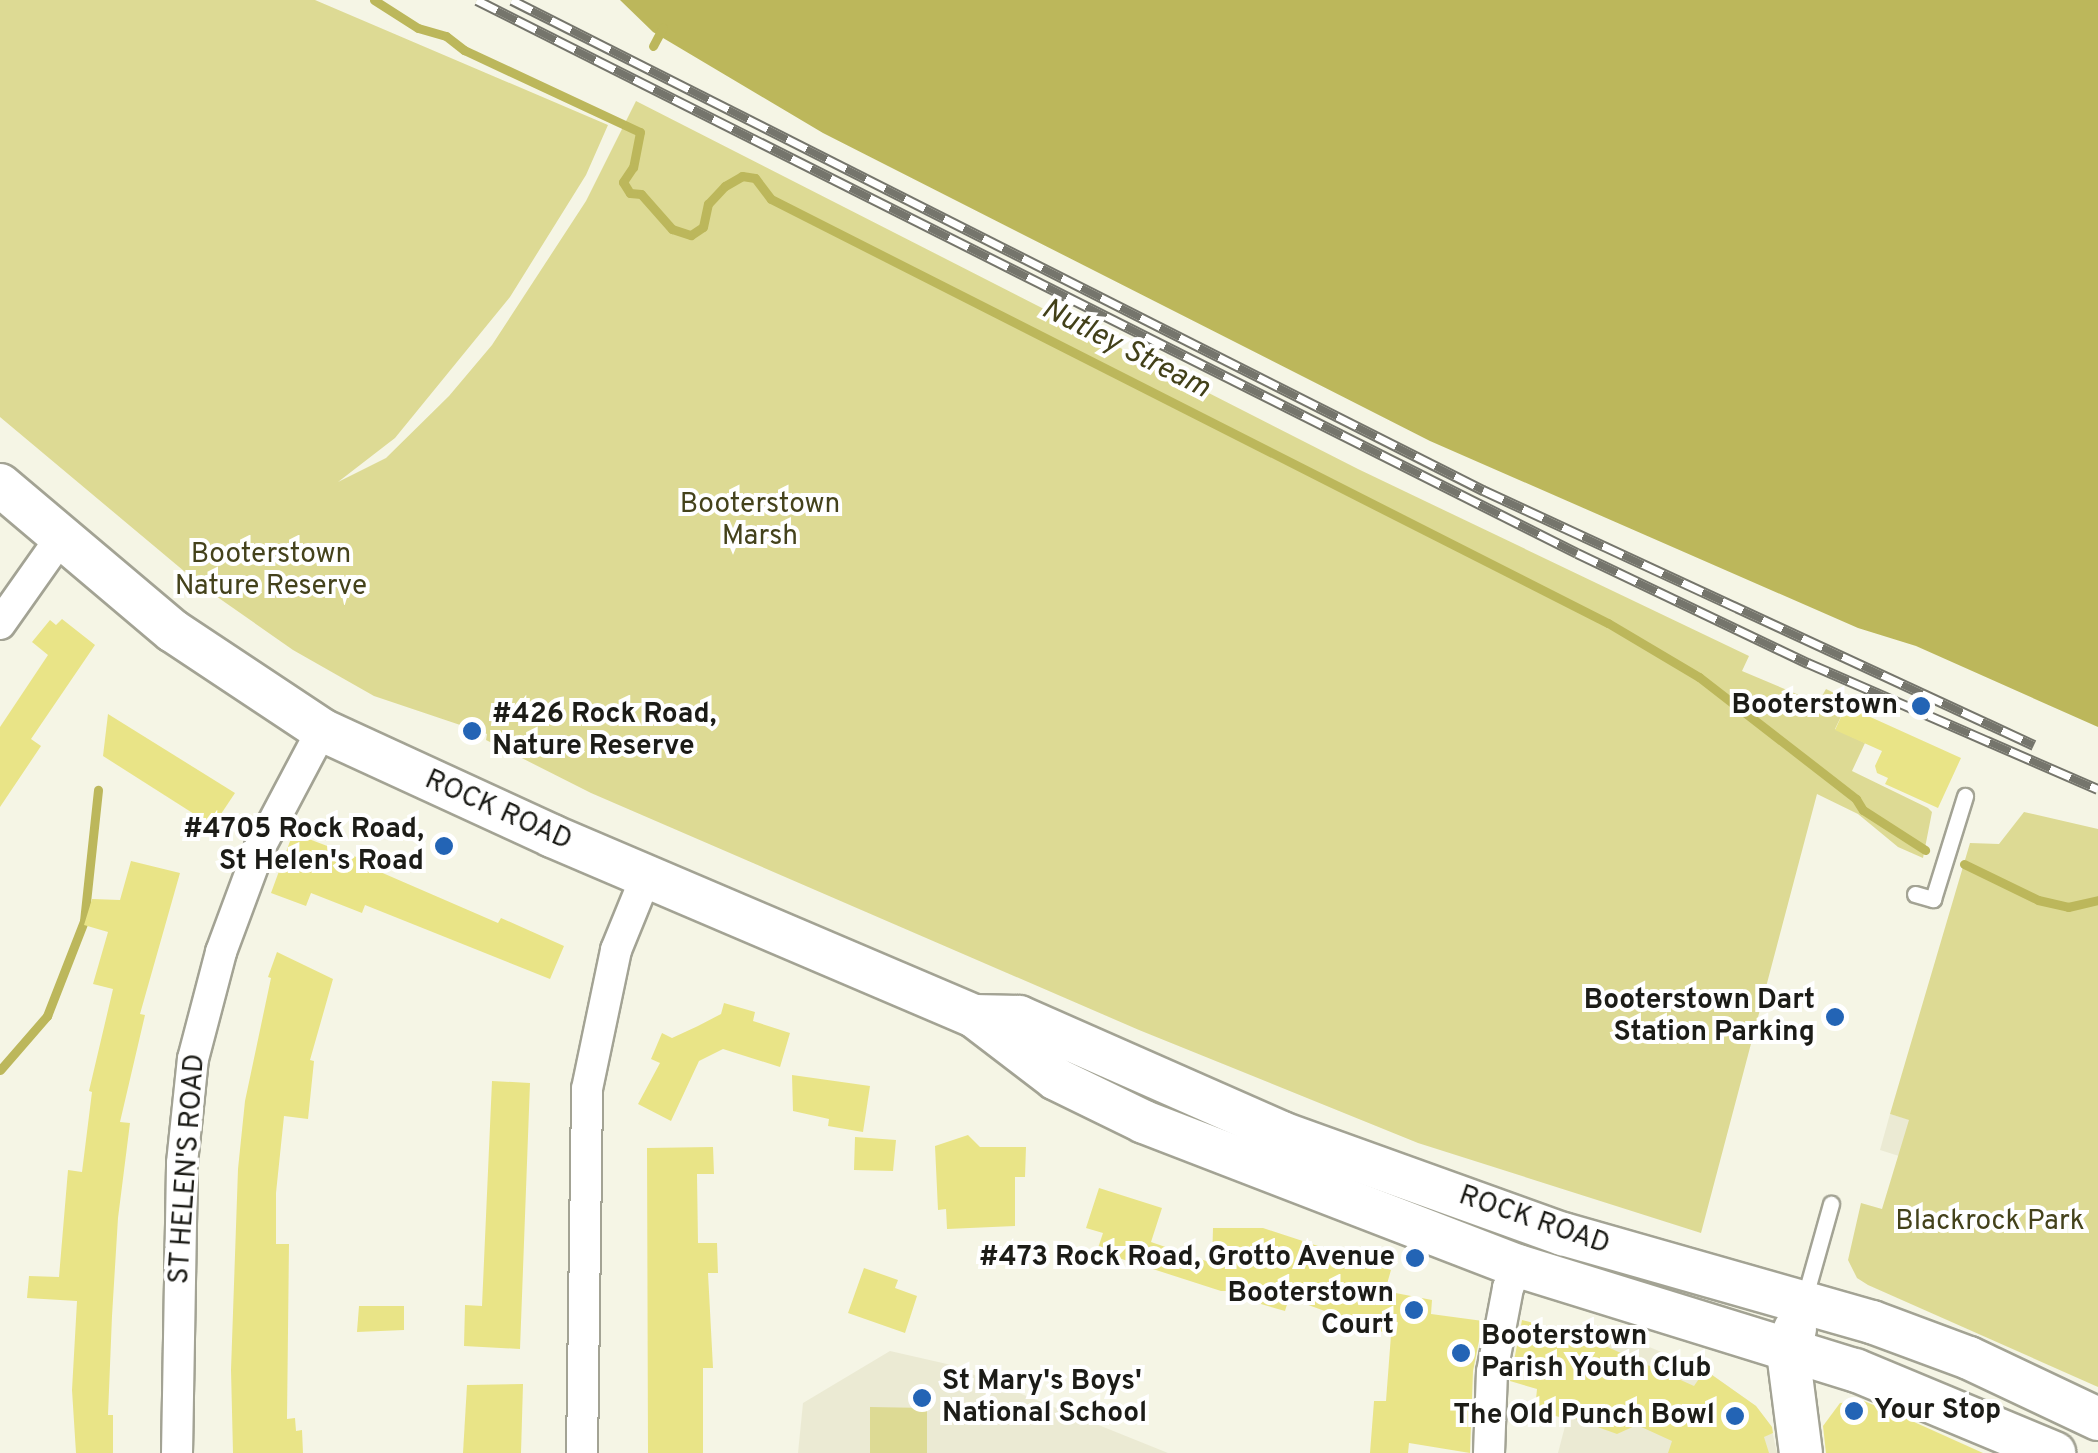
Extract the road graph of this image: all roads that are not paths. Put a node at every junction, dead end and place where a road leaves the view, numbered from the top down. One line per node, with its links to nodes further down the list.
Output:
1 (0, 485): 2 (main road, ROCK ROAD)
2 (60, 539): 3 (street); 4 (main road, ROCK ROAD)
3 (0, 624)
4 (322, 730): 6 (main road, ROCK ROAD); 14 (street, ST HELEN'S ROAD)
5 (1965, 796): 7 (lane)
6 (646, 874): 8 (main road, ROCK ROAD); 15 (street)
7 (1914, 894)
8 (974, 1016): 10 (main road, ROCK ROAD); 11 (main road, ROCK ROAD)
9 (1831, 1204): 11 (lane)
10 (1518, 1266): 12 (main road, ROCK ROAD); 16 (street)
11 (1804, 1300): 12 (main road); 13 (main road, ROCK ROAD)
12 (1788, 1352): 17 (main road); 18 (main road, ROCK ROAD)
13 (2098, 1419)
14 (177, 1453)
15 (582, 1453)
16 (1490, 1453)
17 (1800, 1453)
18 (2054, 1453)

